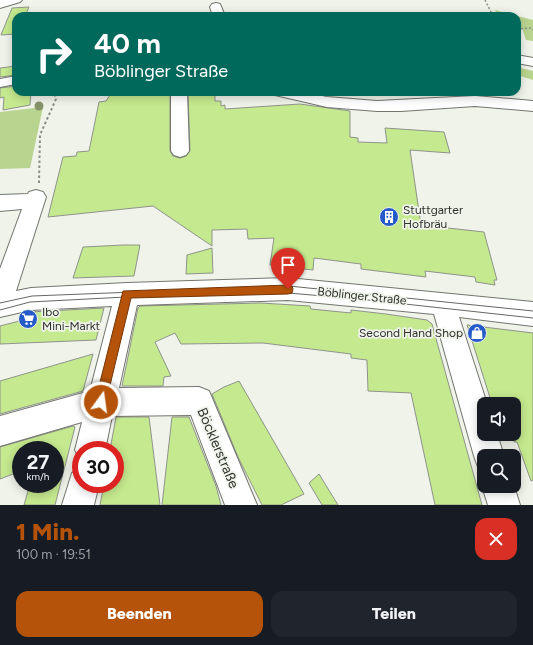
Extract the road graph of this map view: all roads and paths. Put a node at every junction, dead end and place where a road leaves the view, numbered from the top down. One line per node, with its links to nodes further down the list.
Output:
1 (16, 0): 3 (street)
2 (485, 0): 4 (path)
3 (0, 4)
4 (491, 12)
5 (521, 29): 6 (path)
6 (533, 30)
7 (521, 60): 8 (street)
8 (533, 62)
9 (12, 81): 10 (street)
10 (0, 83)
11 (55, 96): 16 (path)
12 (179, 96): 15 (street)
13 (299, 96): 14 (street)
14 (533, 106)
15 (180, 151)
16 (30, 199): 17 (street); 20 (street)
17 (0, 203)
18 (127, 294): 19 (street, Böblinger Straße); 20 (street, Böblinger Straße); 22 (street)
19 (443, 304): 21 (street, Böblinger Straße); 25 (street)
20 (0, 306)
21 (533, 314)
22 (101, 402): 23 (street, Böcklerstraße); 24 (street); 29 (street, Böcklerstraße)
23 (0, 431)
24 (92, 441)
25 (487, 449)
26 (81, 493): 28 (street)
27 (500, 493): 30 (street)
28 (78, 505)
29 (241, 505)
30 (504, 505)

